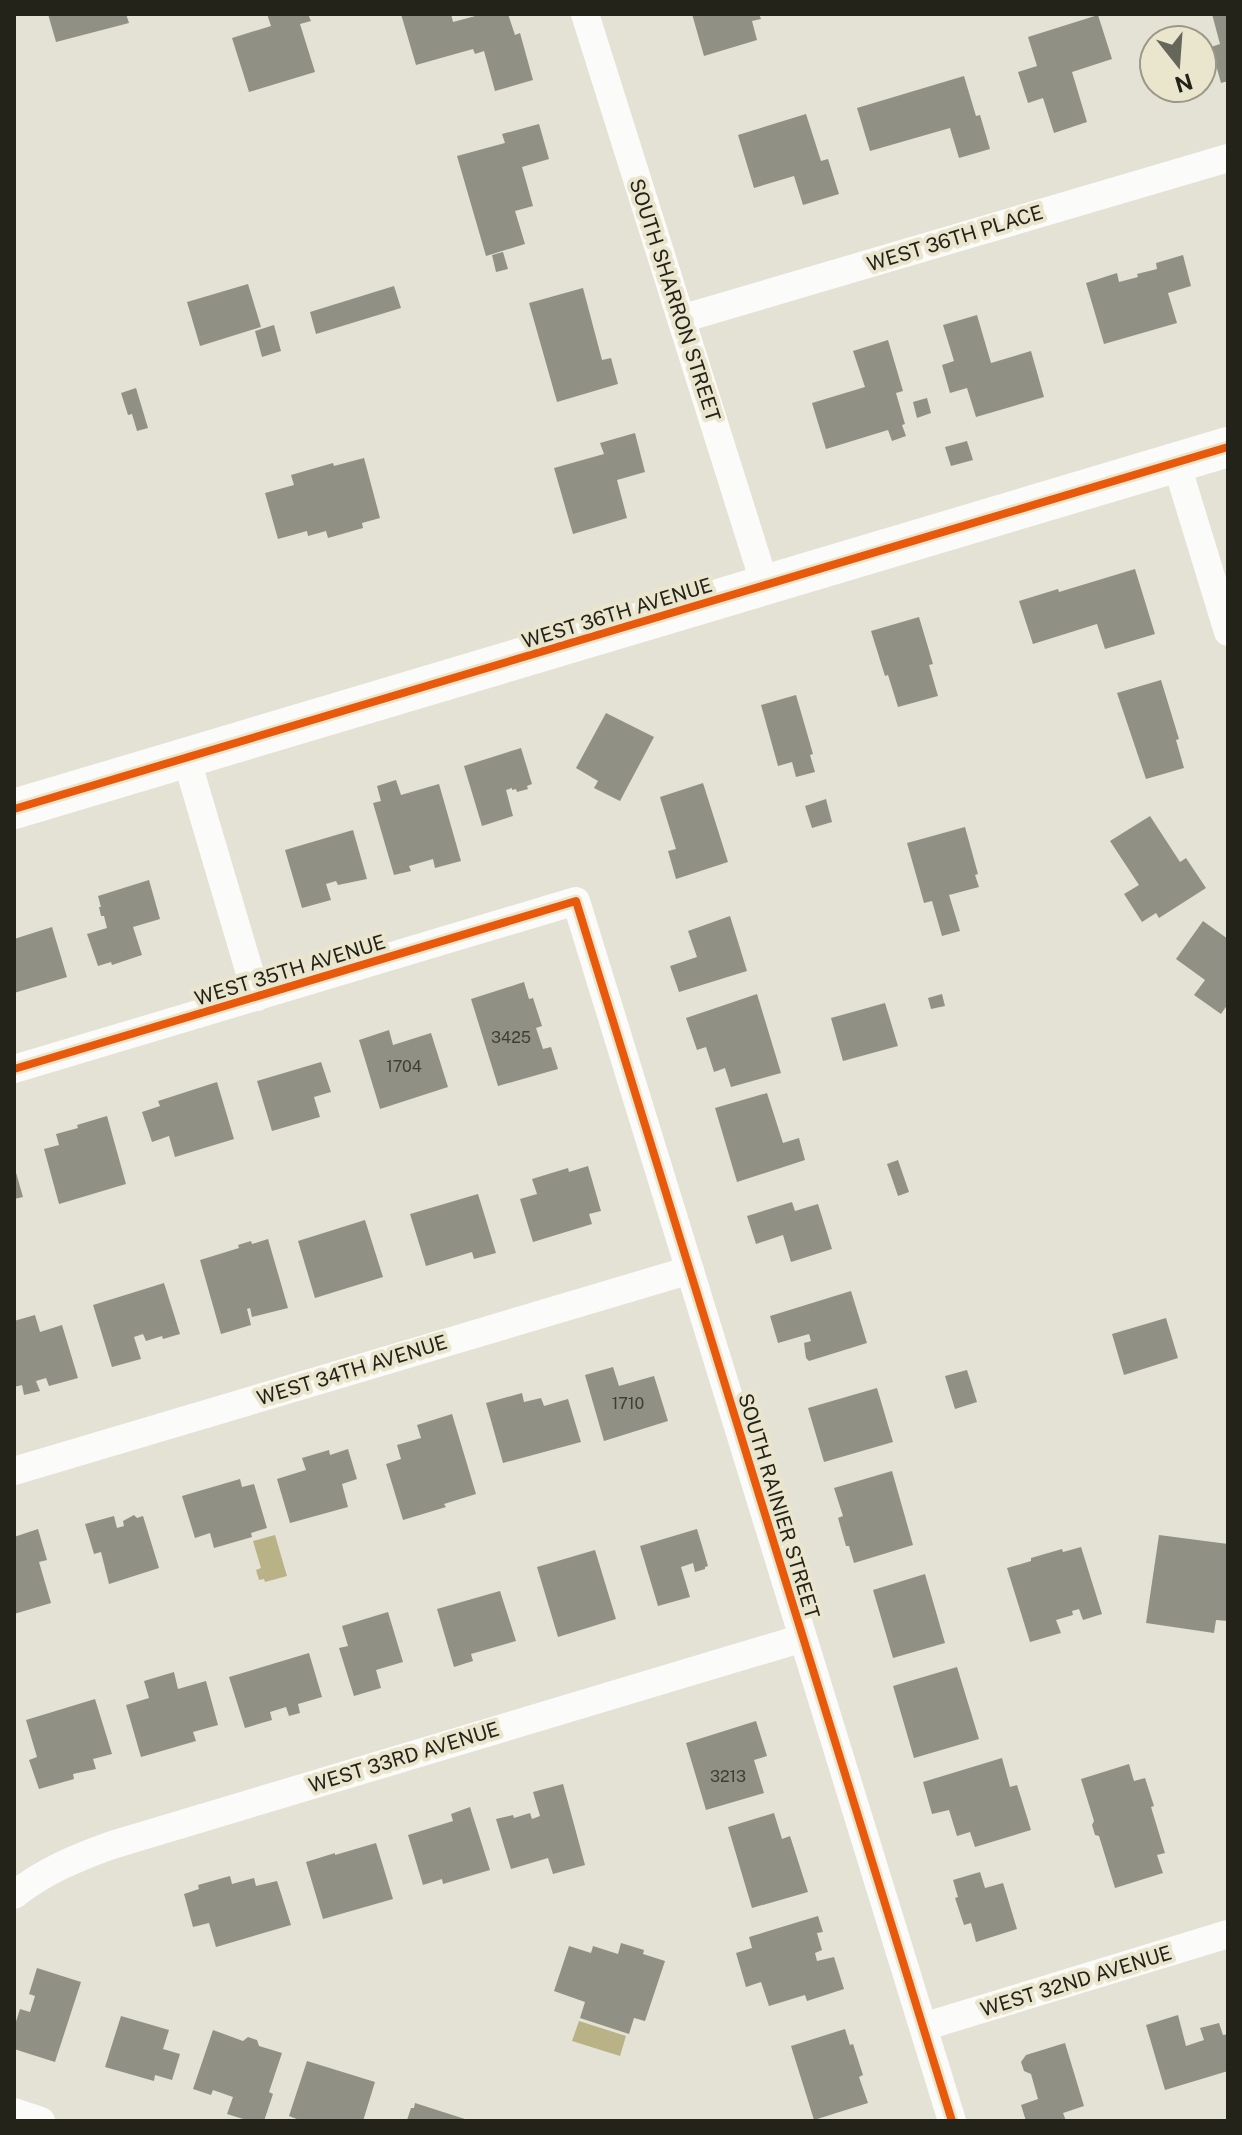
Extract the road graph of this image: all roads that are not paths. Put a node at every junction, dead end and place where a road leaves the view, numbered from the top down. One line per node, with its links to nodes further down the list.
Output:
1 (585, 14): 3 (street, SOUTH SHARRON STREET)
2 (1228, 158): 3 (street, WEST 36TH PLACE)
3 (681, 319): 6 (street, SOUTH SHARRON STREET)
4 (1228, 447): 5 (street, WEST 36TH AVENUE)
5 (1176, 462): 6 (street, WEST 36TH AVENUE); 7 (street)
6 (765, 585): 8 (street, WEST 36TH AVENUE)
7 (1228, 632)
8 (186, 757): 9 (street, WEST 36TH AVENUE); 11 (street)
9 (14, 809)
10 (576, 901): 11 (street, WEST 35TH AVENUE); 13 (street, SOUTH RAINIER STREET)
11 (257, 997): 12 (street, WEST 35TH AVENUE)
12 (14, 1069)
13 (690, 1270): 14 (street, WEST 34TH AVENUE); 15 (street, SOUTH RAINIER STREET)
14 (14, 1471)
15 (803, 1638): 16 (street, WEST 33RD AVENUE); 18 (street, SOUTH RAINIER STREET)
16 (14, 1895)
17 (1228, 1934): 18 (street, WEST 32ND AVENUE)
18 (923, 2027): 21 (street, SOUTH RAINIER STREET)
19 (14, 2112): 20 (street)
20 (41, 2121)
21 (952, 2121)

